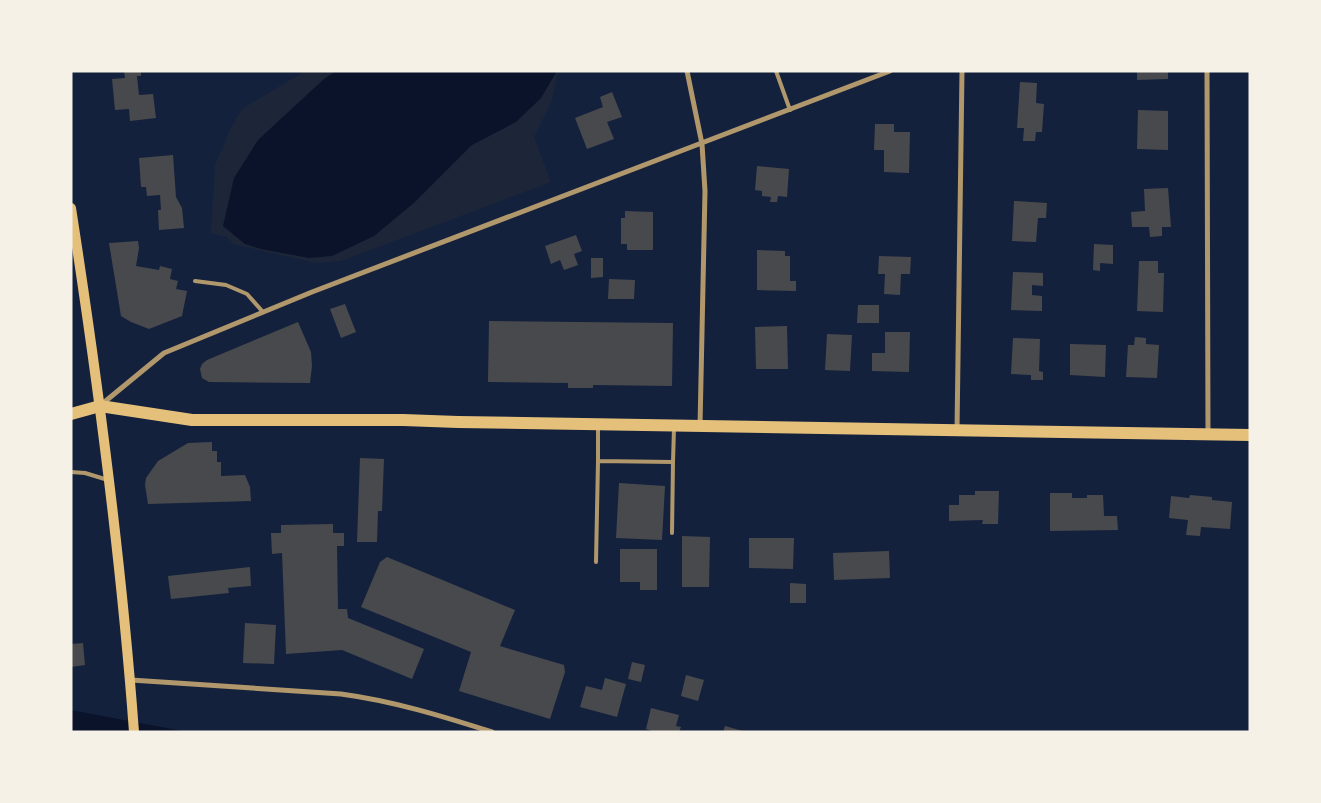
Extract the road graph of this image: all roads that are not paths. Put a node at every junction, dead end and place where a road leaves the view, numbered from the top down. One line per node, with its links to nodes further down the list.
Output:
1 (687, 71): 7 (street)
2 (776, 71): 6 (lane)
3 (890, 71): 6 (street)
4 (962, 71): 16 (street)
5 (1208, 71): 18 (street)
6 (790, 110): 7 (street)
7 (702, 144): 10 (street); 15 (street)
8 (71, 208): 11 (main road)
9 (195, 281): 10 (lane)
10 (263, 312): 11 (street)
11 (100, 406): 12 (main road); 13 (main road); 23 (main road)
12 (71, 414)
13 (598, 424): 14 (main road); 20 (lane)
14 (674, 426): 15 (main road); 21 (lane)
15 (700, 426): 16 (main road)
16 (957, 430): 18 (main road)
17 (1250, 435): 18 (main road)
18 (1208, 436): 19 (main road)
19 (1250, 441)
20 (598, 461): 21 (lane); 25 (lane)
21 (673, 462): 24 (lane)
22 (71, 472): 23 (lane)
23 (109, 481): 26 (main road)
24 (672, 533)
25 (596, 562)
26 (131, 680): 27 (main road); 28 (street)
27 (134, 732)
28 (492, 732)

